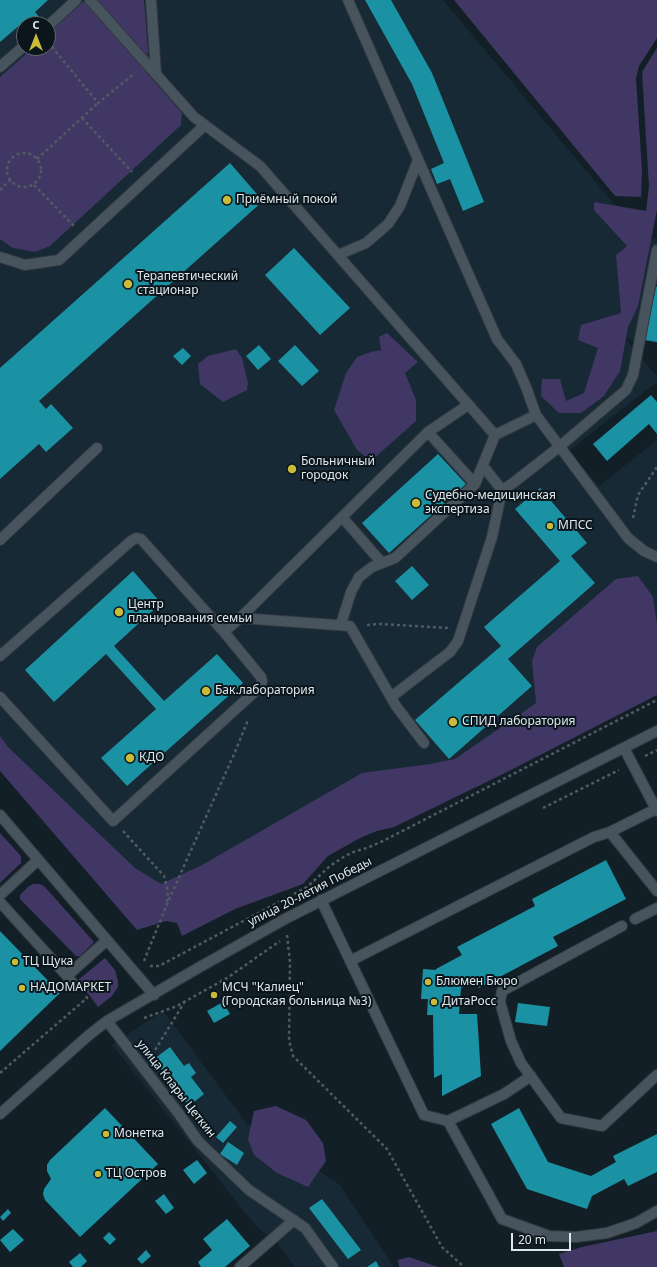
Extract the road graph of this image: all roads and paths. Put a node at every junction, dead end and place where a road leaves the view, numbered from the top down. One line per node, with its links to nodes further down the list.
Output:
1 (76, 0): 5 (street)
2 (90, 0): 8 (street)
3 (151, 0): 10 (street)
4 (348, 0): 15 (street)
5 (56, 19)
6 (56, 52): 11 (path)
7 (16, 53): 9 (street)
8 (146, 64): 10 (street); 11 (path)
9 (0, 67)
10 (156, 74): 13 (street)
11 (98, 103): 12 (path)
12 (82, 118): 14 (path); 17 (path)
13 (205, 125): 17 (street); 22 (street)
14 (37, 159): 16 (path); 18 (path)
15 (418, 160): 22 (street); 25 (street)
16 (10, 180): 18 (path); 19 (path)
17 (142, 183): 20 (street)
18 (34, 185): 20 (path)
19 (0, 190)
20 (85, 236): 23 (street)
21 (657, 250): 28 (street)
22 (338, 255): 24 (street)
23 (0, 257)
24 (468, 405): 26 (street); 27 (street)
25 (536, 415): 27 (street); 28 (street)
26 (428, 432): 32 (street); 34 (street)
27 (495, 436): 30 (street)
28 (560, 446): 33 (street); 35 (street)
29 (98, 448): 36 (street)
30 (483, 466): 32 (street); 33 (street)
31 (657, 467): 35 (path)
32 (475, 484): 38 (street)
33 (502, 490): 41 (street)
34 (342, 517): 38 (street); 39 (street)
35 (628, 538): 37 (street)
36 (0, 540)
37 (657, 557)
38 (382, 563): 40 (street)
39 (240, 618): 40 (street); 42 (street)
40 (345, 625): 41 (path); 45 (street)
41 (463, 629): 45 (street)
42 (224, 632): 43 (street); 56 (street)
43 (0, 656)
44 (0, 697): 56 (street)
45 (391, 697): 49 (street)
46 (657, 700): 73 (path)
47 (250, 715): 63 (path)
48 (657, 731): 50 (street, улица 20-летия Победы)
49 (424, 743)
50 (624, 748): 52 (street); 61 (street, улица 20-летия Победы)
51 (657, 750): 52 (path)
52 (632, 763): 53 (path); 54 (street)
53 (539, 810)
54 (657, 810): 57 (street)
55 (0, 815): 58 (street)
56 (113, 821): 63 (path)
57 (610, 832): 59 (street); 72 (street)
58 (38, 860): 60 (street); 70 (street)
59 (657, 891)
60 (0, 895)
61 (321, 900): 65 (street, улица 20-летия Победы); 72 (street)
62 (0, 902): 74 (street)
63 (167, 904): 73 (path)
64 (657, 908): 66 (street)
65 (285, 919): 69 (path); 77 (street, улица 20-летия Победы)
66 (635, 919)
67 (622, 926): 84 (street)
68 (294, 933): 69 (path)
69 (287, 936): 78 (path); 91 (path)
70 (107, 940): 74 (street); 77 (street)
71 (138, 958): 73 (path)
72 (350, 961): 86 (street)
73 (143, 964)
74 (66, 976): 75 (street)
75 (74, 985)
76 (84, 993): 82 (path)
77 (154, 995): 80 (street, улица 20-летия Победы)
78 (184, 1002): 79 (path); 81 (path)
79 (142, 1019)
80 (107, 1021): 81 (street, улица Клары Цеткин); 85 (street, улица 20-летия Победы)
81 (144, 1069): 88 (street, улица Клары Цеткин)
82 (0, 1073)
83 (657, 1075): 84 (street)
84 (531, 1076): 86 (street)
85 (0, 1114)
86 (448, 1121): 87 (street)
87 (657, 1211)
88 (294, 1220): 89 (street); 90 (street, улица Клары Цеткин)
89 (240, 1267)
90 (332, 1267)
91 (464, 1267)

